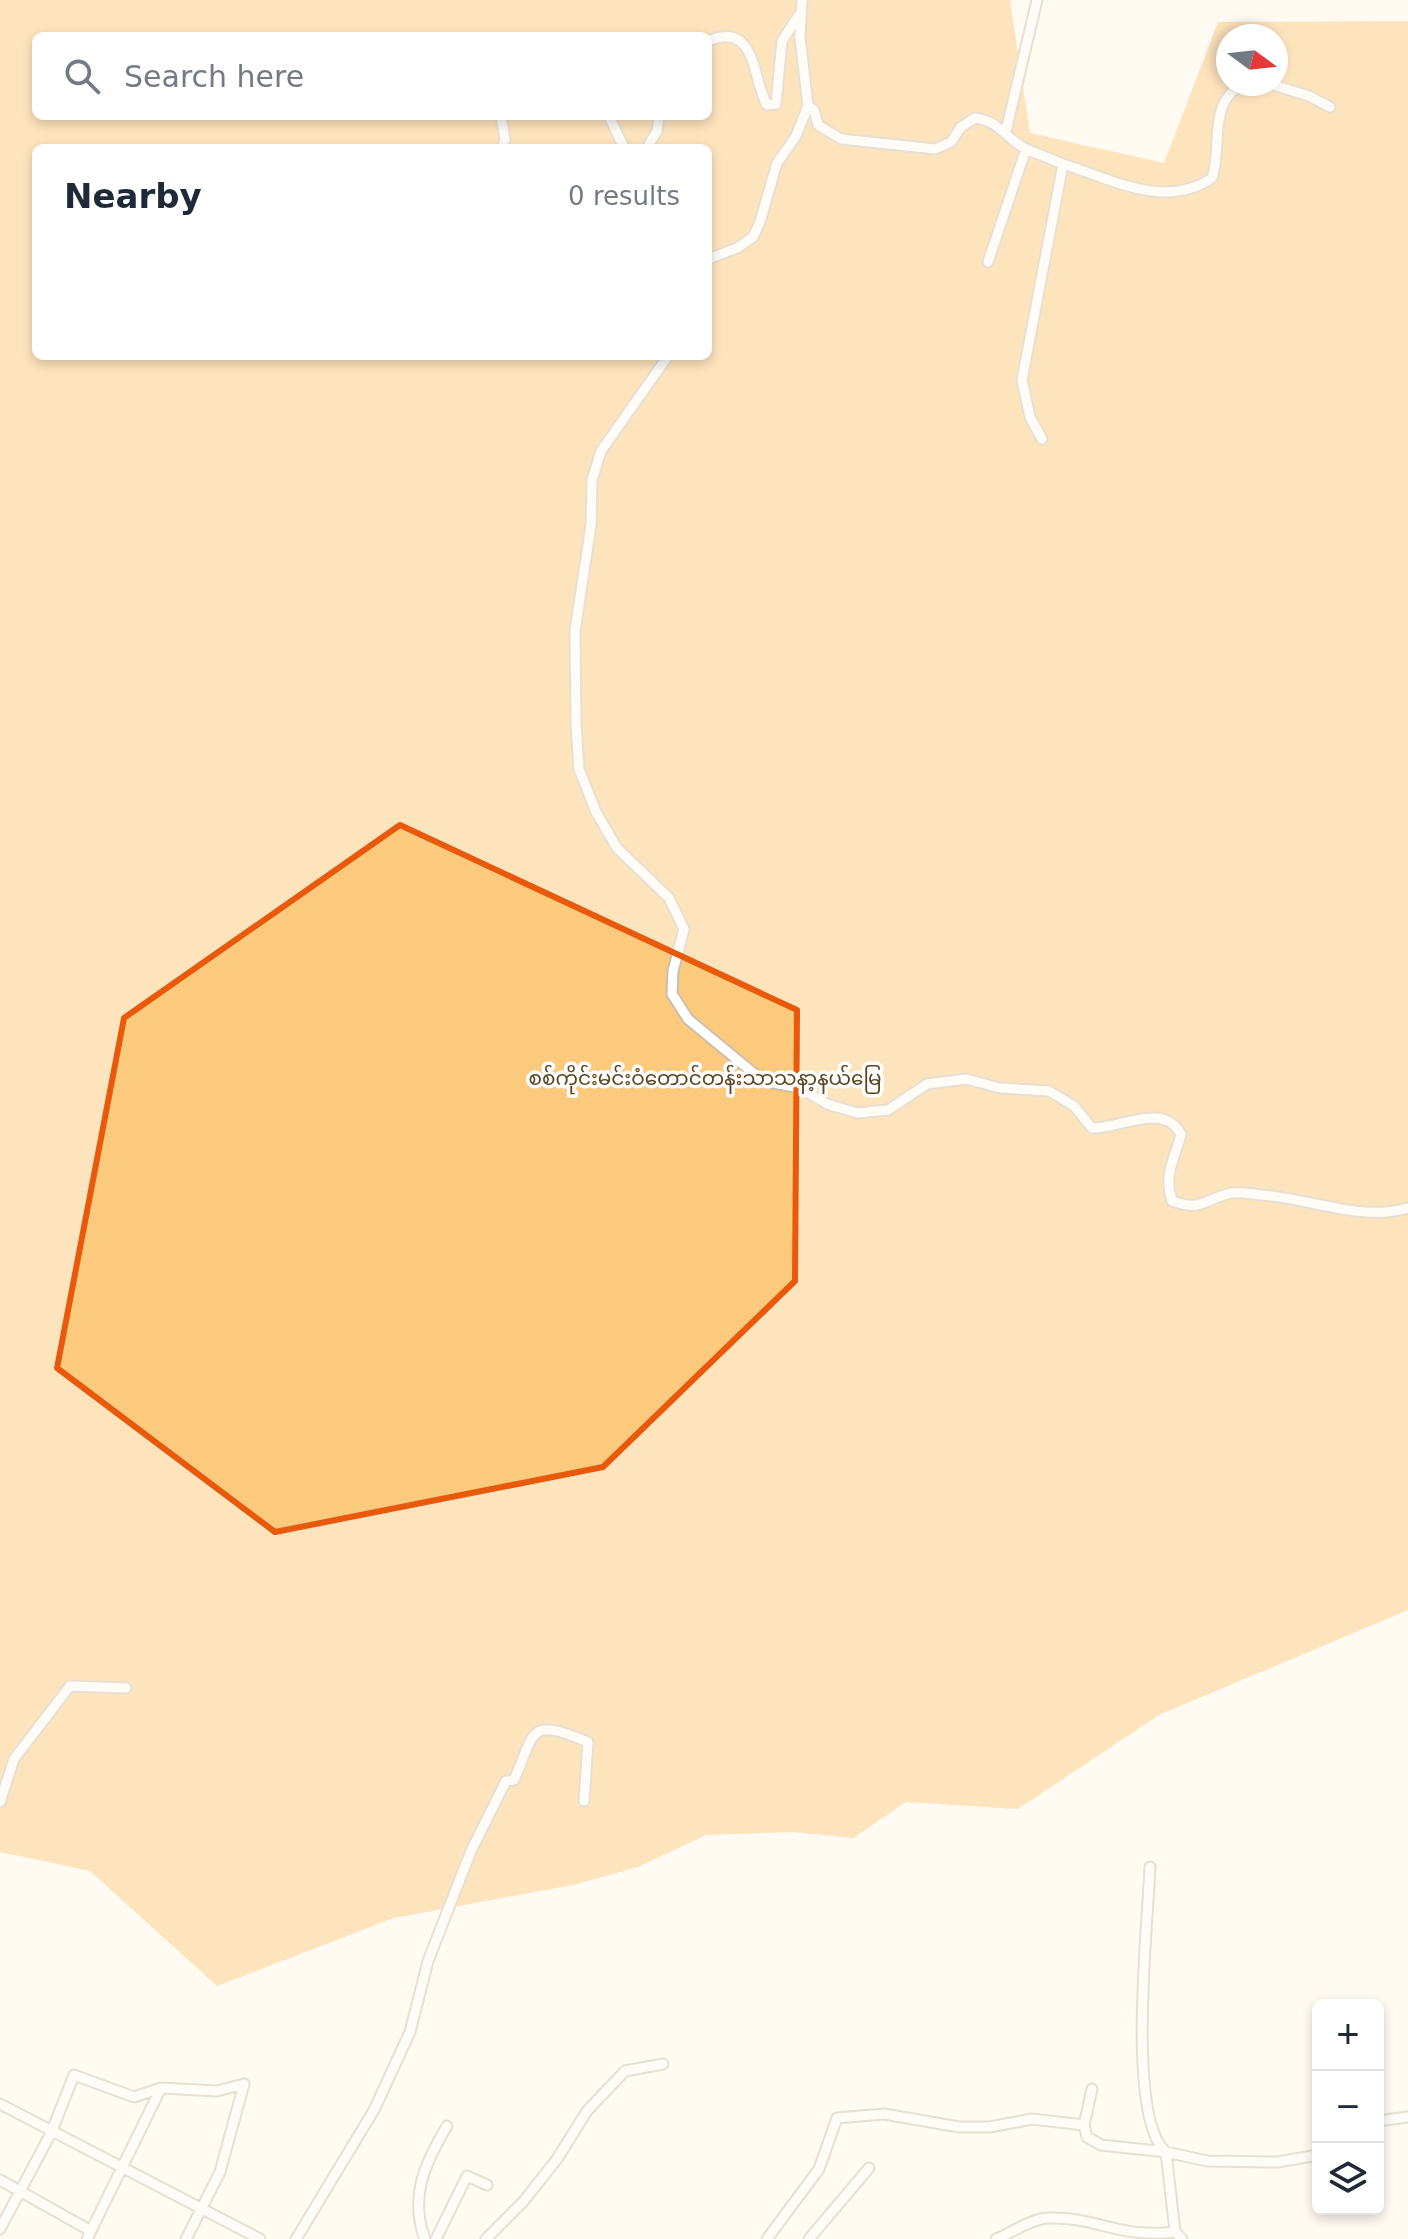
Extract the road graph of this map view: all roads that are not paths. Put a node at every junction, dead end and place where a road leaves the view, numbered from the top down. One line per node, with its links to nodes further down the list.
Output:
1 (1037, 0): 11 (street)
2 (802, 3): 3 (street); 6 (street)
3 (712, 40)
4 (1288, 90): 7 (street)
5 (1228, 96): 16 (street)
6 (808, 106): 11 (street); 17 (street)
7 (1330, 107)
8 (502, 120): 12 (street)
9 (611, 120): 13 (street)
10 (658, 120): 14 (street)
11 (1006, 131): 15 (street)
12 (504, 144)
13 (622, 144)
14 (649, 144)
15 (1026, 149): 16 (street); 18 (street)
16 (1063, 164): 20 (street)
17 (712, 257)
18 (988, 262)
19 (665, 360): 21 (street)
20 (1042, 439)
21 (1408, 1208)
22 (126, 1688): 24 (street)
23 (584, 1801): 49 (street)
24 (0, 1802)
25 (1150, 1867): 35 (street)
26 (663, 2064): 52 (street)
27 (161, 2088): 34 (street); 37 (street); 42 (street)
28 (1092, 2089): 32 (street)
29 (0, 2104): 34 (street)
30 (1408, 2117): 31 (street)
31 (1384, 2120)
32 (1084, 2125): 35 (street); 53 (street)
33 (447, 2126): 50 (street)
34 (51, 2133): 37 (street); 41 (street)
35 (1166, 2152): 36 (street); 45 (street)
36 (1312, 2156)
37 (122, 2168): 42 (street); 44 (street)
38 (869, 2168): 54 (street)
39 (0, 2180): 41 (street)
40 (487, 2185): 51 (street)
41 (21, 2191): 43 (street); 44 (street)
42 (202, 2208): 47 (street); 48 (street)
43 (0, 2229)
44 (89, 2235)
45 (1179, 2235): 46 (street)
46 (1119, 2236): 55 (street)
47 (186, 2239)
48 (260, 2239)
49 (296, 2239)
50 (425, 2239)
51 (436, 2239)
52 (486, 2239)
53 (767, 2239)
54 (809, 2239)
55 (996, 2239)

